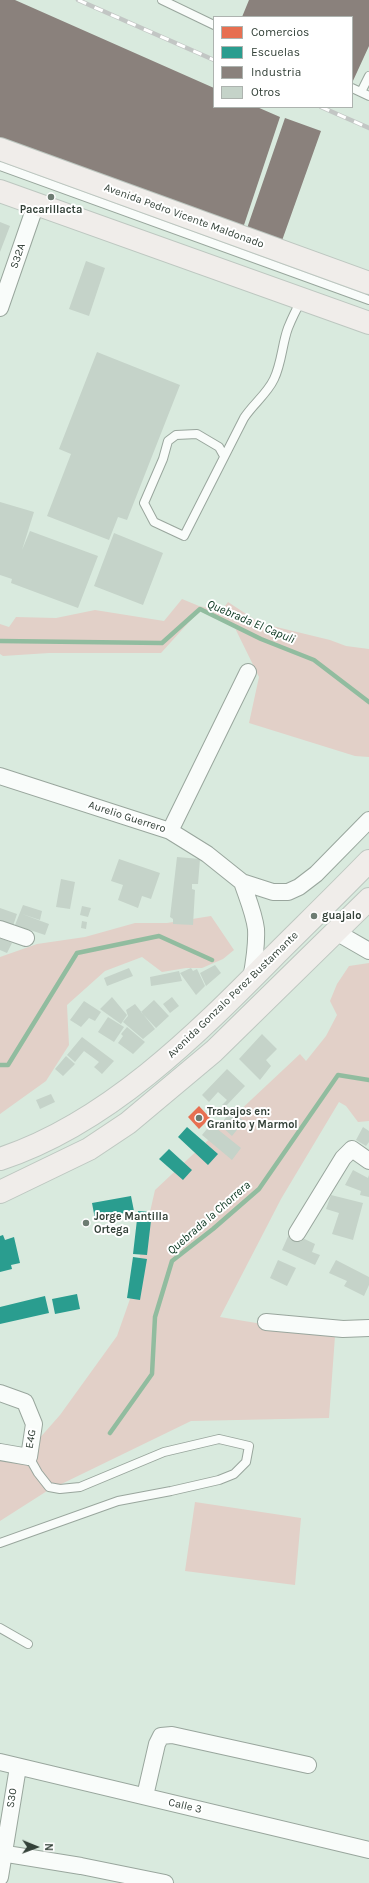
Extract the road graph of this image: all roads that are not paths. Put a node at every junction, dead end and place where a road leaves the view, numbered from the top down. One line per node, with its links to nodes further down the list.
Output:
1 (162, 0): 2 (lane)
2 (213, 25)
3 (369, 76): 5 (lane)
4 (353, 88): 5 (lane)
5 (361, 92): 6 (lane)
6 (369, 96)
7 (0, 149): 11 (main road, Avenida Pedro Vicente Maldonado)
8 (0, 166): 14 (lane)
9 (0, 192): 10 (main road)
10 (36, 204): 12 (main road); 15 (street, S32A)
11 (369, 283)
12 (302, 299): 17 (main road); 18 (lane)
13 (332, 300): 16 (lane)
14 (369, 300)
15 (0, 308)
16 (369, 314)
17 (369, 323)
18 (224, 456): 18 (lane)
19 (248, 672): 22 (street)
20 (0, 776): 22 (street, Aurelio Guerrero)
21 (369, 820): 24 (street, Aurelio Guerrero)
22 (170, 831): 24 (street, Aurelio Guerrero)
23 (369, 861): 30 (main road, Avenida Gonzalo Perez Bustamante)
24 (242, 882): 30 (street)
25 (369, 899): 27 (main road)
26 (0, 929): 28 (street)
27 (336, 932): 29 (street); 33 (main road)
28 (26, 938)
29 (369, 951)
30 (251, 979): 31 (main road, Avenida Gonzalo Perez Bustamante)
31 (0, 1159)
32 (369, 1160): 34 (street)
33 (0, 1192)
34 (297, 1234)
35 (266, 1322): 36 (street)
36 (369, 1328)
37 (0, 1393): 39 (street, E4G)
38 (0, 1452): 39 (street)
39 (29, 1457): 40 (lane)
40 (0, 1544)
41 (0, 1628): 42 (lane)
42 (28, 1644)
43 (0, 1762): 45 (street, Calle 3)
44 (308, 1764): 46 (street)
45 (18, 1767): 46 (street, Calle 3); 48 (street, S30)
46 (145, 1796): 47 (street, Calle 3)
47 (369, 1850)
48 (2, 1853): 49 (street, S30); 50 (street)
49 (0, 1877)
50 (160, 1882)

